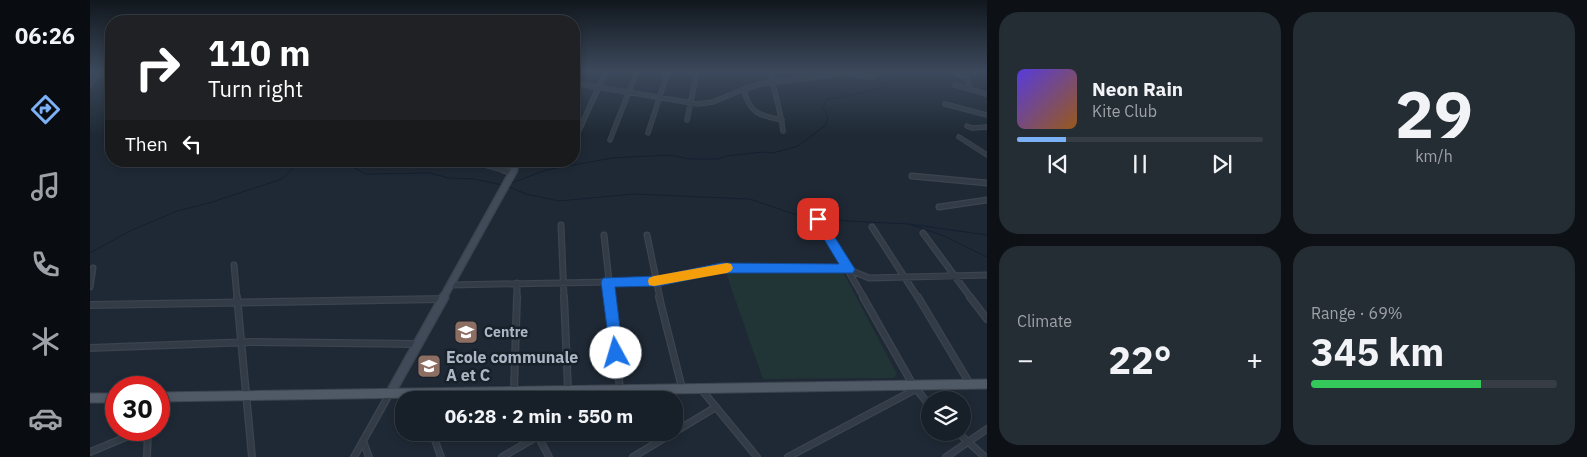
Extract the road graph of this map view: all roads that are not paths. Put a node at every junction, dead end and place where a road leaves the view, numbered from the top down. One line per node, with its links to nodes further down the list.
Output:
1 (596, 92): 18 (street)
2 (628, 92): 23 (street)
3 (636, 92): 9 (street)
4 (661, 92): 9 (street)
5 (693, 92): 10 (street)
6 (733, 92): 10 (street)
7 (745, 92): 14 (street)
8 (775, 92): 14 (street)
9 (660, 97): 10 (street); 21 (street)
10 (691, 102): 13 (street)
11 (945, 104): 12 (street)
12 (987, 115)
13 (687, 120)
14 (782, 120): 20 (street)
15 (987, 123): 19 (street)
16 (967, 126): 19 (street)
17 (987, 127): 19 (street)
18 (580, 128)
19 (979, 128)
20 (782, 131)
21 (648, 133)
22 (959, 136): 24 (street)
23 (610, 140)
24 (987, 155)
25 (492, 167): 27 (street)
26 (516, 167): 27 (main road)
27 (513, 173): 48 (main road)
28 (912, 176): 29 (street)
29 (987, 183)
30 (987, 200): 31 (street)
31 (939, 207)
32 (818, 219): 40 (street)
33 (561, 225): 45 (street)
34 (872, 227): 43 (street)
35 (923, 233): 42 (street)
36 (604, 235): 46 (street)
37 (647, 235): 44 (street)
38 (234, 264): 51 (street)
39 (93, 268): 49 (street)
40 (848, 269): 43 (street); 44 (street); 59 (street)
41 (987, 275): 42 (street)
42 (955, 276): 43 (street); 53 (street)
43 (906, 277): 57 (street)
44 (656, 281): 46 (street); 60 (street)
45 (562, 282): 46 (street); 47 (street); 62 (street)
46 (608, 282): 63 (street)
47 (517, 283): 48 (street); 64 (street)
48 (450, 285): 50 (main road)
49 (90, 287)
50 (442, 299): 51 (street); 55 (main road)
51 (238, 302): 52 (street); 54 (street)
52 (90, 305)
53 (987, 319)
54 (241, 342): 55 (street); 56 (street); 70 (street)
55 (417, 344): 67 (main road)
56 (90, 348)
57 (970, 384): 58 (main road); 59 (main road)
58 (987, 384)
59 (914, 387): 61 (main road); 69 (street); 93 (street)
60 (682, 388): 61 (main road); 63 (main road)
61 (701, 388): 74 (street)
62 (568, 389): 63 (main road); 64 (main road)
63 (620, 389): 66 (street)
64 (514, 390): 65 (main road)
65 (498, 391)
66 (617, 391)
67 (391, 392): 68 (main road); 70 (main road); 78 (street)
68 (395, 393)
69 (921, 395)
70 (246, 396): 71 (main road); 85 (street)
71 (170, 397)
72 (105, 398): 73 (main road)
73 (91, 399)
74 (716, 407): 91 (street); 92 (street)
75 (987, 429): 82 (street)
76 (116, 441): 83 (street)
77 (148, 441): 84 (street)
78 (363, 441): 86 (street); 87 (street)
79 (435, 441): 88 (street)
80 (527, 441): 89 (street)
81 (540, 441): 90 (street)
82 (968, 442): 94 (street); 95 (street)
83 (90, 452)
84 (147, 457)
85 (252, 457)
86 (354, 457)
87 (369, 457)
88 (441, 457)
89 (502, 457)
90 (548, 457)
91 (633, 457)
92 (757, 457)
93 (788, 457)
94 (946, 457)
95 (985, 457)

